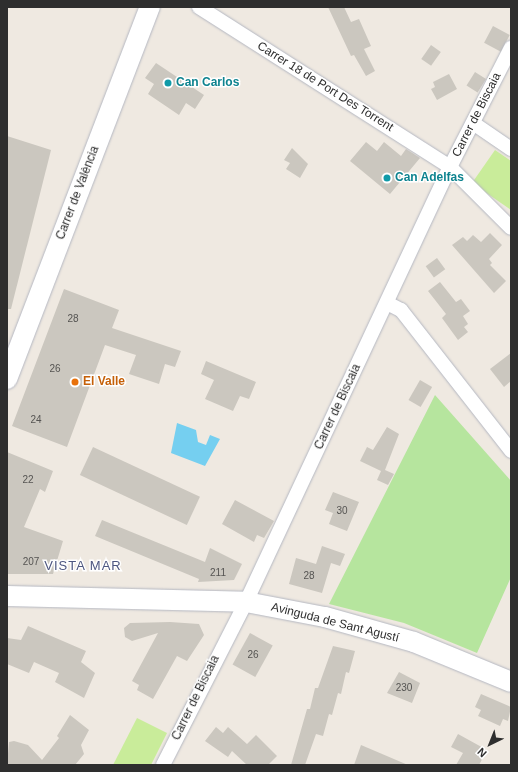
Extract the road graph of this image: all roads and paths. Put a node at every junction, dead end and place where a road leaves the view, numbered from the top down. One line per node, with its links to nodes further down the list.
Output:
1 (150, 7): 9 (street, Carrer de València)
2 (199, 7): 6 (street, Carrer 18 de Port Des Torrent)
3 (511, 48): 4 (street, Carrer de Biscaia)
4 (474, 123): 5 (street); 6 (street, Carrer de Biscaia)
5 (511, 149)
6 (450, 167): 7 (street, Carrer 18 de Port Des Torrent); 8 (street, Carrer de Biscaia)
7 (511, 228)
8 (387, 303): 10 (street); 12 (street, Carrer de Biscaia)
9 (7, 379)
10 (511, 451)
11 (7, 596): 12 (street, Avinguda de Sant Agustí)
12 (246, 602): 13 (street, Avinguda de Sant Agustí); 14 (street, Carrer de Biscaia)
13 (511, 682)
14 (163, 765)

